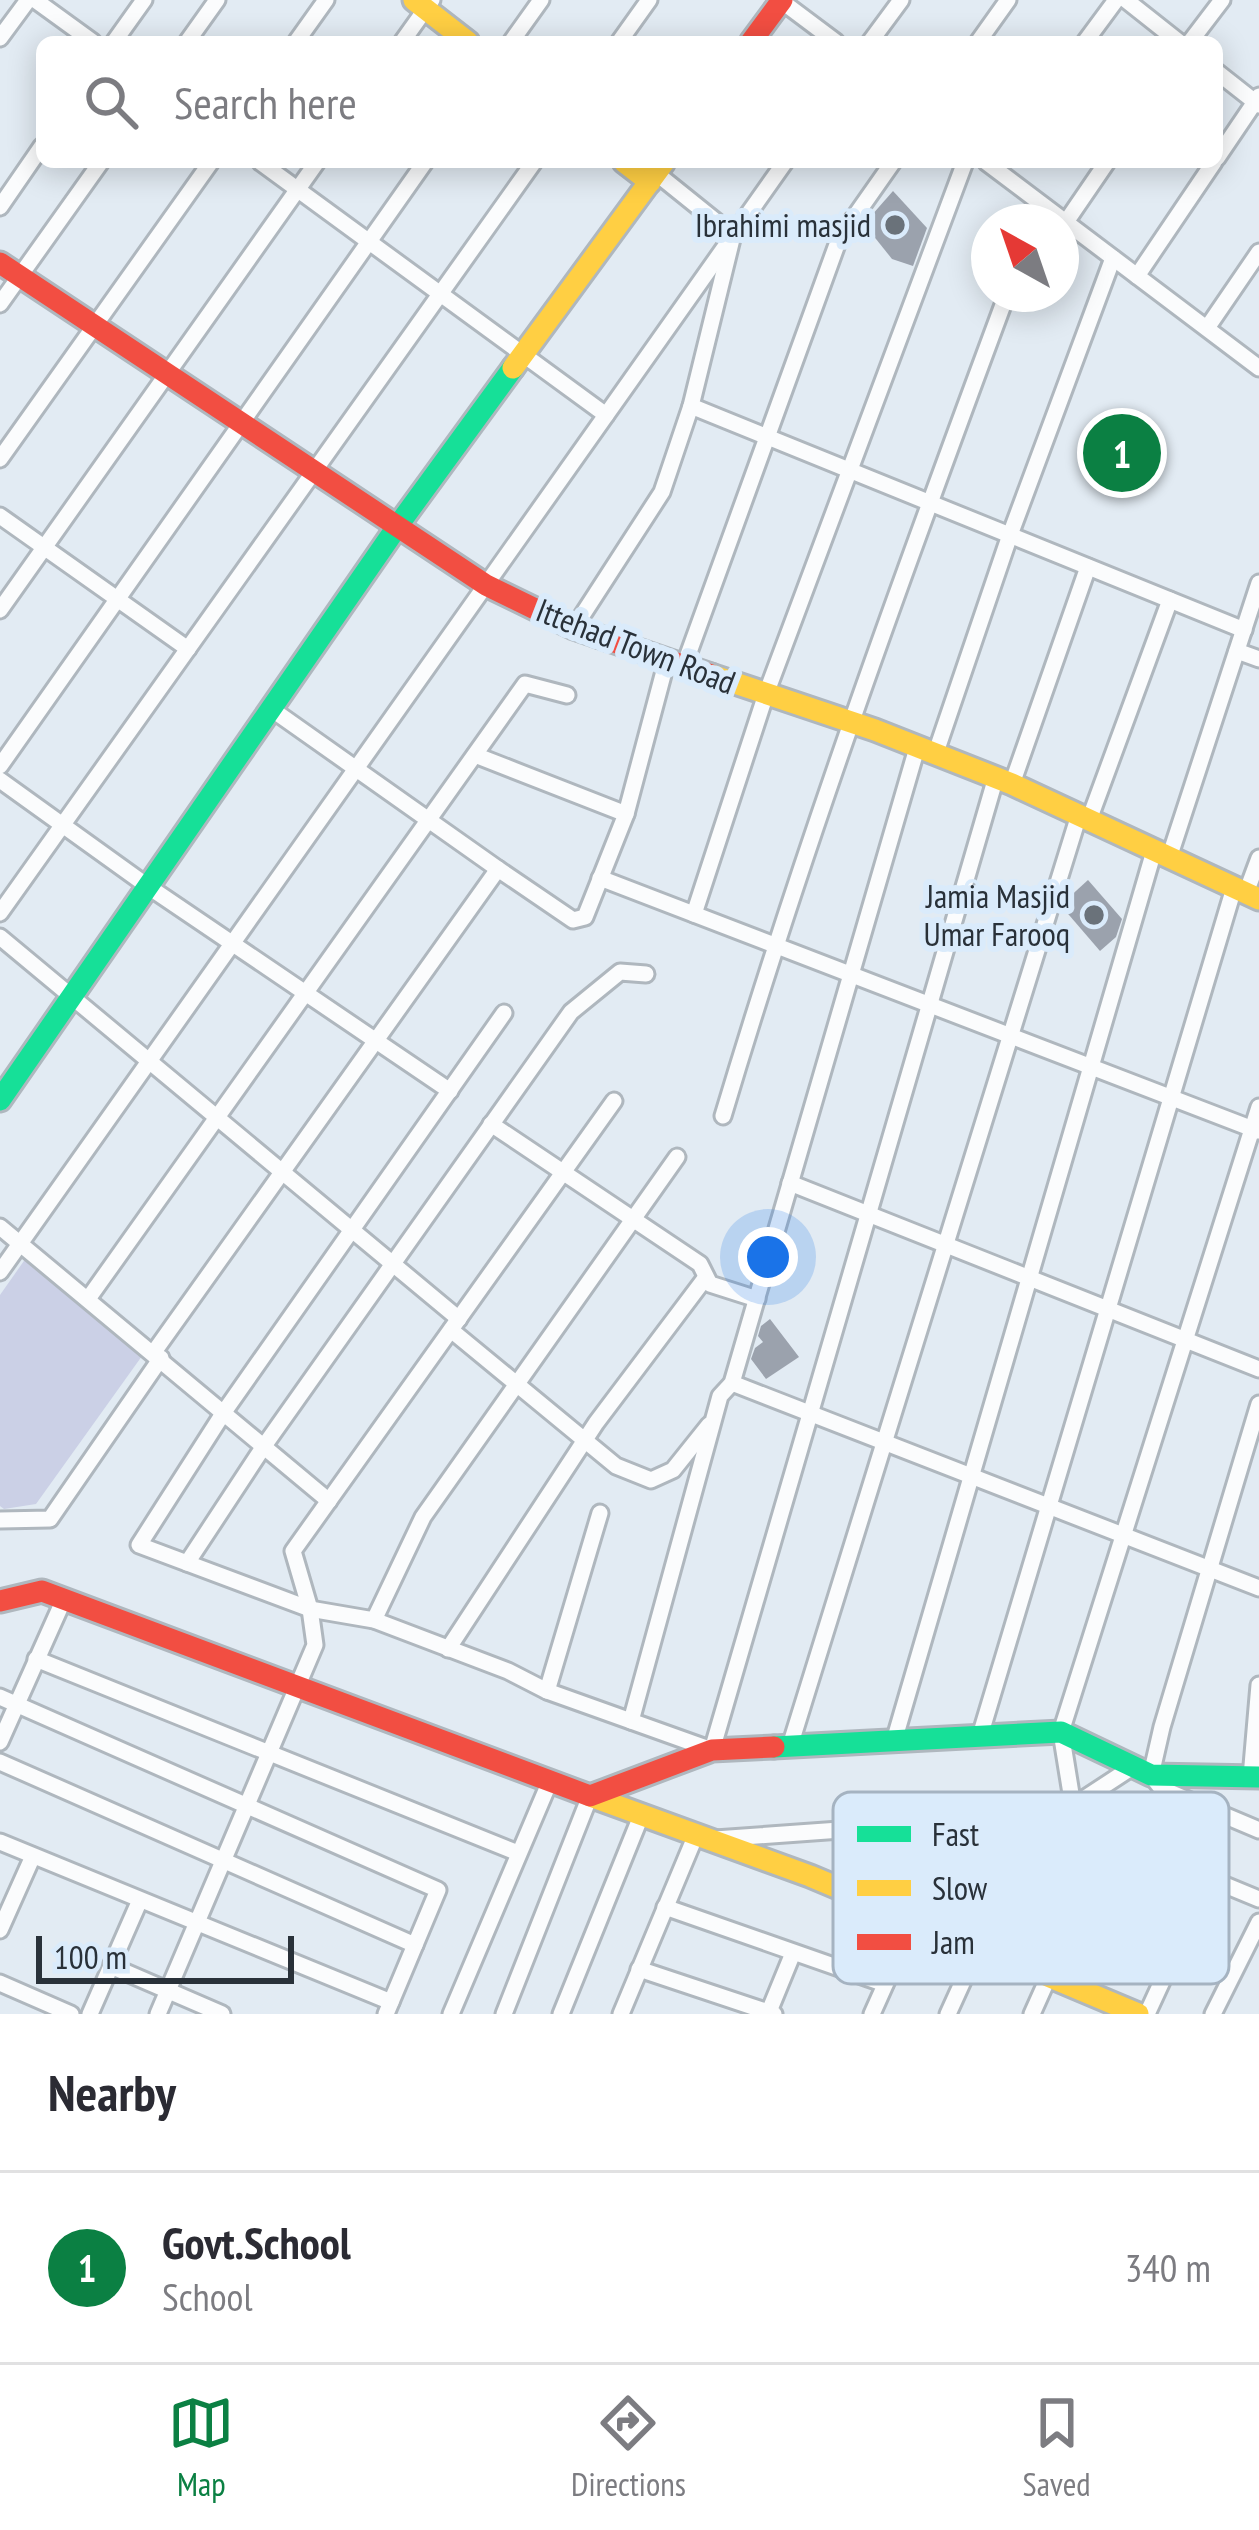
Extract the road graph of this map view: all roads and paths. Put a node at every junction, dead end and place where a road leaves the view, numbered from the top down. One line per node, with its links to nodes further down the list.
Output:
1 (32, 0): 14 (street); 29 (street)
2 (144, 0): 15 (street)
3 (217, 0): 16 (street)
4 (326, 0): 17 (street)
5 (541, 0): 20 (street)
6 (649, 0): 21 (street)
7 (781, 0): 22 (street); 23 (street)
8 (901, 0): 24 (street)
9 (1008, 0): 25 (street)
10 (1115, 0): 26 (street)
11 (1126, 0): 27 (street)
12 (1222, 0): 28 (street)
13 (424, 3): 18 (street); 19 (street)
14 (85, 36)
15 (118, 36)
16 (191, 36)
17 (300, 36)
18 (405, 36)
19 (461, 36)
20 (515, 36)
21 (623, 36)
22 (755, 36)
23 (828, 36)
24 (874, 36)
25 (982, 36)
26 (1089, 36)
27 (1171, 36)
28 (1195, 36)
29 (0, 38)
30 (1223, 76): 31 (street)
31 (1258, 101): 32 (street)
32 (1223, 150)
33 (36, 155): 50 (street)
34 (97, 168): 57 (street)
35 (207, 168): 62 (street)
36 (268, 168): 47 (street)
37 (313, 168): 47 (street)
38 (421, 168): 53 (street)
39 (530, 168): 59 (street)
40 (781, 168): 52 (street)
41 (889, 168): 70 (street)
42 (962, 168): 73 (street)
43 (998, 168): 48 (street)
44 (1103, 168): 49 (street)
45 (1211, 168): 58 (street)
46 (657, 172): 52 (street); 64 (street)
47 (298, 189): 53 (street); 66 (street)
48 (1041, 203)
49 (1078, 204)
50 (0, 207)
51 (1079, 232): 55 (street)
52 (734, 235): 67 (street); 68 (street)
53 (369, 241): 59 (street); 69 (street)
54 (1259, 252): 63 (street)
55 (1113, 258): 58 (street); 77 (street)
56 (0, 263): 57 (street, Ittehad Town Road)
57 (20, 276): 60 (street); 62 (street, Ittehad Town Road)
58 (1137, 276): 63 (street)
59 (441, 292): 64 (street); 72 (street)
60 (0, 304)
61 (1000, 312): 74 (street)
62 (94, 326): 66 (street, Ittehad Town Road); 71 (street)
63 (1207, 328): 65 (street)
64 (524, 352): 68 (street); 76 (street)
65 (1259, 368)
66 (167, 374): 69 (street, Ittehad Town Road); 78 (street)
67 (691, 406): 70 (street); 85 (street)
68 (606, 415): 81 (street)
69 (240, 422): 72 (street, Ittehad Town Road); 82 (street)
70 (769, 438): 73 (street); 90 (street)
71 (0, 459)
72 (314, 470): 76 (street, Ittehad Town Road); 87 (street)
73 (848, 470): 74 (street); 91 (street)
74 (930, 503): 77 (street); 94 (street)
75 (0, 516): 78 (street)
76 (399, 524): 81 (street, Ittehad Town Road); 93 (street)
77 (1010, 535): 79 (street); 95 (street)
78 (44, 548): 82 (street); 84 (street)
79 (1088, 567): 83 (street); 99 (street)
80 (1259, 583): 86 (street)
81 (486, 585): 85 (street, Ittehad Town Road); 98 (street)
82 (116, 598): 87 (street); 97 (street)
83 (1170, 600): 86 (street); 102 (street)
84 (0, 610)
85 (574, 628): 90 (street, Ittehad Town Road)
86 (1244, 630): 88 (street)
87 (188, 649): 104 (street)
88 (1237, 651): 89 (street); 105 (street)
89 (1259, 659)
90 (675, 663): 91 (street, Ittehad Town Road); 101 (street)
91 (766, 694): 94 (street, Ittehad Town Road); 112 (street)
92 (567, 695): 96 (street)
93 (270, 708): 98 (street); 109 (street)
94 (849, 722): 95 (street, Ittehad Town Road); 115 (street)
95 (926, 751): 99 (street, Ittehad Town Road); 117 (street)
96 (475, 755): 101 (street); 103 (street)
97 (0, 766)
98 (356, 769): 103 (street); 114 (street)
99 (1004, 780): 102 (street, Ittehad Town Road); 120 (street)
100 (0, 781): 104 (street)
101 (626, 814): 108 (street)
102 (1084, 818): 105 (street, Ittehad Town Road); 122 (street)
103 (429, 821): 107 (street); 118 (street)
104 (62, 825): 109 (street); 111 (street)
105 (1161, 854): 110 (street, Ittehad Town Road); 125 (street)
106 (1259, 858): 110 (street)
107 (498, 869): 108 (street); 123 (street)
108 (600, 878): 112 (street)
109 (146, 885): 114 (street); 119 (street)
110 (1246, 893): 127 (street)
111 (0, 913)
112 (694, 914): 115 (street)
113 (0, 937): 119 (street)
114 (232, 944): 118 (street); 124 (street)
115 (774, 945): 117 (street); 131 (street)
116 (646, 974): 133 (street)
117 (850, 974): 120 (street); 138 (street)
118 (305, 993): 123 (street); 132 (street)
119 (70, 996): 124 (street); 128 (street)
120 (929, 1004): 122 (street); 139 (street)
121 (504, 1013): 126 (street)
122 (1010, 1036): 125 (street); 144 (street)
123 (376, 1041): 126 (street); 136 (street)
124 (148, 1061): 132 (street); 143 (street)
125 (1091, 1066): 127 (street); 148 (street)
126 (450, 1091): 142 (street)
127 (1171, 1097): 134 (street); 151 (street)
128 (0, 1100)
129 (614, 1101): 137 (street)
130 (1259, 1107): 134 (street)
131 (723, 1116)
132 (215, 1117): 136 (street); 149 (street)
133 (491, 1124): 137 (street); 145 (street)
134 (1256, 1130): 153 (street)
135 (677, 1156): 140 (street)
136 (283, 1173): 142 (street); 154 (street)
137 (563, 1173): 140 (street); 152 (street)
138 (790, 1183): 139 (street); 150 (street)
139 (868, 1214): 144 (street); 160 (street)
140 (632, 1219): 147 (street); 157 (street)
141 (0, 1227): 143 (street)
142 (352, 1231): 145 (street); 159 (street)
143 (20, 1243): 146 (street); 149 (street)
144 (945, 1245): 148 (street); 163 (street)
145 (393, 1264): 152 (street); 164 (street)
146 (0, 1272)
147 (706, 1277): 150 (street); 162 (street)
148 (1029, 1278): 151 (street); 165 (street)
149 (88, 1299): 154 (street)
150 (757, 1299): 156 (street)
151 (1108, 1309): 153 (street); 167 (street)
152 (455, 1324): 157 (street); 166 (street)
153 (1185, 1340): 155 (street); 170 (street)
154 (157, 1355): 159 (street); 169 (street)
155 (1259, 1369)
156 (732, 1383): 160 (street); 161 (street)
157 (516, 1384): 162 (street); 177 (street)
158 (1259, 1404): 172 (street)
159 (224, 1412): 164 (street); 171 (street)
160 (810, 1413): 163 (street); 191 (street)
161 (713, 1420): 162 (street); 185 (street)
162 (586, 1438): 178 (street)
163 (885, 1442): 165 (street); 190 (street)
164 (264, 1445): 166 (street); 171 (street)
165 (971, 1476): 167 (street); 188 (street)
166 (329, 1501): 176 (street)
167 (1048, 1506): 170 (street); 187 (street)
168 (601, 1513): 182 (street)
169 (0, 1520)
170 (1124, 1536): 172 (street); 186 (street)
171 (188, 1563): 176 (street)
172 (1210, 1569): 173 (street); 194 (street)
173 (1259, 1588)
174 (64, 1599): 175 (street); 179 (street); 180 (street)
175 (0, 1601)
176 (310, 1609): 177 (street); 180 (street)
177 (374, 1620): 178 (street)
178 (448, 1649): 182 (street)
179 (36, 1659): 184 (street); 192 (street)
180 (298, 1684): 192 (street); 196 (street)
181 (1259, 1685): 195 (street)
182 (547, 1691): 185 (street)
183 (0, 1697): 184 (street)
184 (16, 1705): 189 (street); 201 (street)
185 (631, 1721): 191 (street)
186 (1061, 1732): 187 (street); 194 (street); 197 (street)
187 (980, 1736): 188 (street)
188 (894, 1741): 190 (street)
189 (0, 1742)
190 (790, 1746): 191 (street)
191 (712, 1750): 200 (street)
192 (269, 1753): 201 (street); 208 (street)
193 (0, 1762): 210 (street)
194 (1141, 1771): 195 (street); 198 (street); 199 (street)
195 (1255, 1777)
196 (550, 1781): 200 (street); 208 (street)
197 (1071, 1792)
198 (1100, 1792)
199 (1167, 1792)
200 (590, 1796): 202 (street); 242 (street)
201 (247, 1806): 210 (street); 219 (street)
202 (640, 1816): 206 (street); 243 (street)
203 (1229, 1818): 205 (street)
204 (833, 1830): 206 (street)
205 (1259, 1830)
206 (700, 1838): 211 (street); 215 (street)
207 (0, 1842): 209 (street)
208 (518, 1853): 241 (street)
209 (33, 1856): 214 (street); 218 (street)
210 (223, 1861): 217 (street); 219 (street)
211 (833, 1886)
212 (1229, 1887): 213 (street)
213 (1259, 1899)
214 (140, 1900): 217 (street); 221 (street)
215 (665, 1907): 220 (street); 223 (street)
216 (1259, 1922): 224 (street)
217 (197, 1923): 234 (street); 235 (street)
218 (0, 1930)
219 (415, 1946): 235 (street)
220 (793, 1953): 222 (street); 236 (street)
221 (111, 1966): 234 (street); 238 (street)
222 (833, 1966)
223 (640, 1969): 236 (street); 244 (street)
224 (1229, 1982)
225 (0, 1983): 237 (street)
226 (885, 1984): 245 (street)
227 (962, 1984): 246 (street)
228 (1045, 1984): 247 (street)
229 (1068, 1984): 233 (street)
230 (1086, 1984): 233 (street)
231 (1158, 1984): 248 (street)
232 (1228, 1984): 249 (street)
233 (1083, 1990): 248 (street)
234 (168, 1991): 239 (street); 240 (street)
235 (388, 2008)
236 (770, 2013)
237 (71, 2014)
238 (90, 2014)
239 (158, 2014)
240 (222, 2014)
241 (451, 2014)
242 (504, 2014)
243 (561, 2014)
244 (621, 2014)
245 (872, 2014)
246 (948, 2014)
247 (1032, 2014)
248 (1143, 2014)
249 (1213, 2014)

